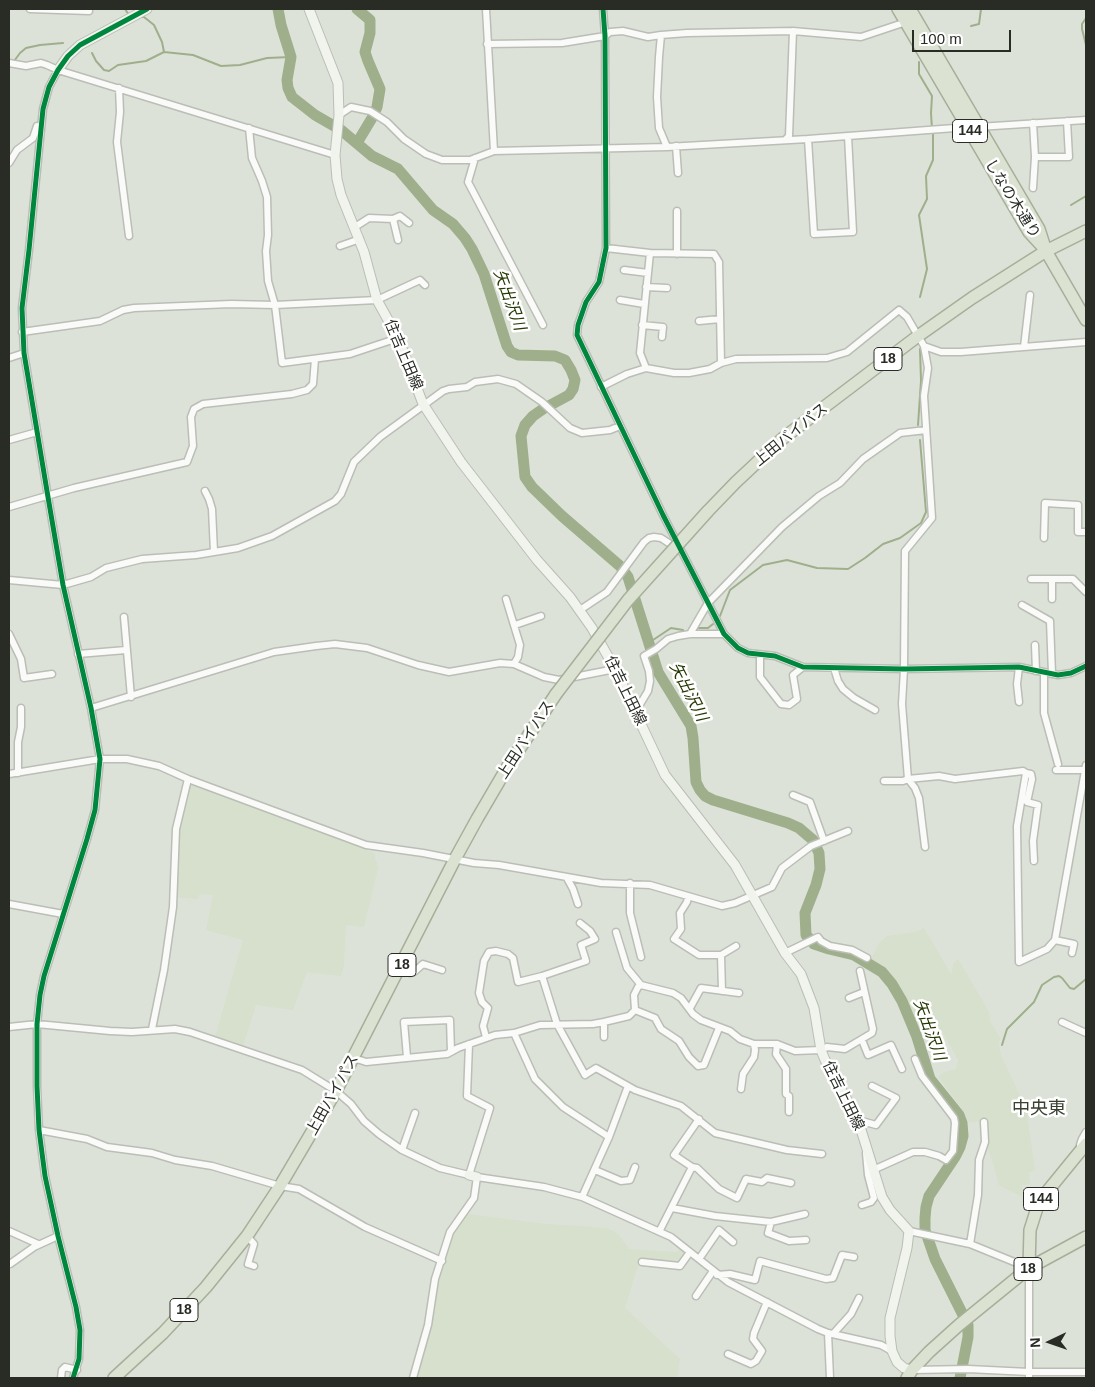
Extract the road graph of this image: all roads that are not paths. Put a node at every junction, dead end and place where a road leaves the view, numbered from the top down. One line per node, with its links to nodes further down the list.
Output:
1 (30, 9): 2 (street)
2 (64, 9): 9 (street)
3 (147, 9): 10 (main road)
4 (309, 9): 19 (main road, 住吉上田線)
5 (486, 9): 15 (street)
6 (603, 9): 14 (street)
7 (898, 9): 11 (highway, しなの木通り / 144)
8 (910, 9): 24 (highway, しなの木通り / 144)
9 (89, 10)
10 (130, 13): 17 (main road)
11 (906, 22): 12 (street); 24 (highway, しなの木通り / 144)
12 (793, 31): 13 (street); 28 (street)
13 (662, 35): 14 (street); 30 (street)
14 (605, 36): 15 (street); 31 (street)
15 (488, 44): 32 (street)
16 (9, 62): 17 (street)
17 (58, 70): 18 (street); 21 (street)
18 (119, 88): 25 (street); 44 (street)
19 (339, 119): 33 (main road, 住吉上田線); 35 (street)
20 (1086, 120): 22 (street)
21 (42, 121): 36 (street); 67 (street)
22 (1067, 121): 23 (street); 34 (street)
23 (1033, 123): 24 (street); 34 (street)
24 (973, 127): 26 (street); 49 (highway, しなの木通り / 144)
25 (249, 128): 33 (street); 61 (street)
26 (848, 136): 27 (street); 27 (street)
27 (808, 139): 28 (street)
28 (786, 140): 29 (street)
29 (676, 146): 30 (street); 37 (street)
30 (667, 147): 31 (street)
31 (606, 148): 32 (street); 48 (street)
32 (494, 151): 35 (street)
33 (335, 155): 42 (main road, 住吉上田線)
34 (1035, 157): 38 (street)
35 (475, 158): 65 (street)
36 (9, 163)
37 (678, 173)
38 (1032, 188)
39 (677, 211): 51 (street)
40 (393, 219): 41 (street); 42 (street); 46 (street)
41 (409, 223)
42 (355, 227): 45 (main road, 住吉上田線)
43 (1086, 230): 49 (highway, 上田バイパス / 18)
44 (128, 236)
45 (360, 239): 47 (street); 58 (main road, 住吉上田線)
46 (398, 240)
47 (340, 246)
48 (606, 248): 50 (street); 78 (street)
49 (1046, 251): 63 (highway, 144); 70 (highway, 上田バイパス / 18)
50 (650, 253): 51 (street); 53 (street)
51 (677, 254): 62 (street)
52 (624, 270): 53 (street)
53 (648, 272): 55 (street)
54 (425, 285): 58 (street)
55 (646, 287): 56 (street); 60 (street)
56 (667, 288)
57 (1030, 295): 72 (street)
58 (377, 300): 61 (street); 69 (main road, 住吉上田線)
59 (620, 300): 60 (street)
60 (644, 304): 66 (street)
61 (275, 305): 67 (street); 75 (street)
62 (720, 319): 64 (street); 76 (street)
63 (1086, 320)
64 (699, 321)
65 (543, 325)
66 (642, 325): 68 (street); 77 (street)
67 (22, 332): 73 (street)
68 (662, 337)
69 (398, 338): 75 (street); 79 (main road, 住吉上田線)
70 (921, 341): 72 (street); 76 (street); 81 (street); 141 (highway, 上田バイパス / 18, bridge)
71 (1086, 342): 72 (street)
72 (1024, 346)
73 (24, 353): 74 (street); 82 (street)
74 (9, 358)
75 (315, 359): 85 (street)
76 (721, 363): 77 (street)
77 (646, 368): 78 (street)
78 (602, 387): 80 (street)
79 (423, 404): 80 (street); 89 (street); 100 (main road, 住吉上田線)
80 (620, 426): 90 (street)
81 (926, 430): 98 (street); 117 (street)
82 (37, 432): 83 (street); 85 (street)
83 (9, 440)
84 (205, 491): 89 (street)
85 (48, 497): 86 (street); 94 (street)
86 (9, 507)
87 (1086, 532): 88 (street)
88 (1044, 538)
89 (214, 552): 94 (street)
90 (684, 552): 98 (street); 100 (street)
91 (1031, 579): 92 (street)
92 (1052, 579): 95 (street); 97 (street)
93 (9, 580): 94 (street)
94 (63, 585): 109 (street)
95 (1086, 592)
96 (506, 599): 103 (street)
97 (1052, 599)
98 (708, 603): 105 (street); 106 (street)
99 (1022, 605): 121 (street)
100 (580, 610): 116 (main road, 住吉上田線)
101 (541, 616): 103 (street)
102 (124, 617): 108 (street)
103 (515, 625): 111 (street)
104 (9, 634): 120 (street)
105 (690, 634): 106 (street); 127 (street)
106 (724, 634): 110 (street)
107 (1035, 645): 118 (street)
108 (126, 650): 109 (street); 122 (street)
109 (78, 654): 125 (street)
110 (760, 655): 113 (street); 113 (street)
111 (514, 664): 116 (street); 122 (street)
112 (1086, 666): 121 (street)
113 (803, 667): 115 (street)
114 (1019, 667): 117 (street); 118 (street); 123 (street)
115 (834, 668): 117 (street); 126 (street)
116 (615, 669): 127 (main road, 住吉上田線)
117 (904, 670): 135 (street)
118 (1036, 671): 119 (street)
119 (1044, 673): 121 (street); 130 (street)
120 (52, 674)
121 (1052, 674)
122 (131, 696): 125 (street)
123 (1019, 702)
124 (22, 708): 131 (street)
125 (91, 708): 128 (street)
126 (875, 710)
127 (636, 711): 145 (main road, 住吉上田線)
128 (100, 759): 131 (street); 134 (street); 149 (street)
129 (1086, 765): 130 (street)
130 (1086, 770): 152 (street)
131 (18, 772): 133 (street)
132 (1026, 773): 135 (street); 142 (street); 152 (street)
133 (9, 774)
134 (188, 779): 141 (street); 176 (street)
135 (908, 779): 136 (street); 140 (street)
136 (884, 781)
137 (793, 795): 139 (street)
138 (848, 831): 139 (street)
139 (823, 841): 145 (street)
140 (924, 847)
141 (455, 859): 143 (street); 159 (highway, 上田バイパス / 18)
142 (1034, 861)
143 (567, 878): 144 (street); 148 (street)
144 (630, 883): 146 (street); 157 (street)
145 (754, 895): 146 (street); 154 (main road, 住吉上田線)
146 (688, 896): 156 (street)
147 (9, 904): 149 (street)
148 (578, 904)
149 (63, 914): 172 (street)
150 (580, 923): 162 (street)
151 (616, 932): 163 (street)
152 (1055, 940): 155 (street)
153 (736, 946): 156 (street)
154 (786, 953): 158 (street); 185 (main road, 住吉上田線)
155 (1072, 953)
156 (721, 954): 164 (street)
157 (641, 957)
158 (867, 958)
159 (399, 969): 160 (street); 188 (highway, 上田バイパス / 18)
160 (442, 970)
161 (860, 971): 165 (street)
162 (542, 976): 173 (street); 179 (street)
163 (641, 985): 168 (street); 169 (street)
164 (722, 991): 166 (street); 168 (street)
165 (864, 992): 167 (street); 181 (street)
166 (739, 993)
167 (849, 998)
168 (690, 1008): 175 (street)
169 (635, 1010): 170 (street); 175 (street)
170 (604, 1022): 173 (street); 180 (street)
171 (1062, 1022): 178 (street)
172 (37, 1024): 174 (street); 176 (street); 200 (street)
173 (558, 1024): 177 (street); 191 (street)
174 (9, 1027)
175 (719, 1028): 183 (street)
176 (152, 1029): 194 (street)
177 (514, 1033): 179 (street); 202 (street)
178 (1086, 1033)
179 (486, 1037): 182 (street)
180 (604, 1037)
181 (862, 1040): 185 (street); 190 (street)
182 (469, 1044): 186 (street); 211 (street)
183 (754, 1044): 184 (street); 193 (street)
184 (777, 1044): 185 (street); 196 (street)
185 (821, 1050): 198 (main road, 住吉上田線)
186 (451, 1052): 187 (street); 187 (street)
187 (406, 1057): 188 (street)
188 (354, 1058): 194 (highway, 上田バイパス / 18)
189 (915, 1059): 210 (street)
190 (902, 1069)
191 (628, 1086): 197 (street); 202 (street)
192 (872, 1086): 198 (street)
193 (741, 1089)
194 (336, 1091): 204 (street); 213 (highway, 上田バイパス / 18)
195 (415, 1112): 204 (street)
196 (789, 1112)
197 (699, 1119): 206 (street); 208 (street)
198 (858, 1120): 205 (main road, 住吉上田線)
199 (984, 1122): 229 (street)
200 (39, 1130): 213 (street); 223 (street)
201 (1086, 1132): 203 (street)
202 (609, 1137): 209 (street)
203 (1085, 1146): 237 (highway, 144)
204 (402, 1150): 211 (street)
205 (868, 1152): 210 (main road, 住吉上田線); 214 (street)
206 (822, 1154)
207 (634, 1167): 209 (street)
208 (692, 1167): 212 (street); 217 (street)
209 (595, 1170): 215 (street)
210 (874, 1173): 214 (street); 222 (main road, 住吉上田線)
211 (473, 1176): 215 (street); 233 (street)
212 (791, 1183)
213 (280, 1186): 224 (highway, 上田バイパス / 18); 233 (street)
214 (872, 1191): 216 (street)
215 (582, 1197): 220 (street)
216 (862, 1205)
217 (672, 1208): 219 (street); 220 (street)
218 (805, 1214): 219 (street)
219 (771, 1222): 226 (street)
220 (660, 1230): 230 (street)
221 (9, 1231): 228 (street)
222 (909, 1231): 229 (street); 243 (main road)
223 (58, 1236): 228 (street); 245 (street)
224 (247, 1236): 236 (street); 251 (highway, 上田バイパス / 18)
225 (1086, 1237): 237 (highway, 18)
226 (806, 1240)
227 (733, 1242): 232 (street)
228 (38, 1244): 235 (street)
229 (970, 1244): 237 (street)
230 (690, 1252): 232 (street); 234 (street)
231 (854, 1257): 238 (street)
232 (699, 1259): 238 (street)
233 (442, 1261): 252 (street)
234 (642, 1262)
235 (10, 1264)
236 (254, 1266)
237 (1029, 1268): 247 (highway, 18); 248 (street)
238 (715, 1273): 239 (street); 241 (street)
239 (696, 1296)
240 (859, 1298): 242 (street)
241 (767, 1302): 242 (street); 244 (street)
242 (831, 1333): 243 (street); 253 (street)
243 (892, 1351): 247 (main road)
244 (728, 1354)
245 (77, 1370): 249 (street); 250 (street)
246 (1086, 1372): 248 (street)
247 (910, 1374): 248 (street)
248 (1029, 1375)
249 (61, 1378)
250 (73, 1378)
251 (114, 1378)
252 (413, 1378)
253 (830, 1378)

